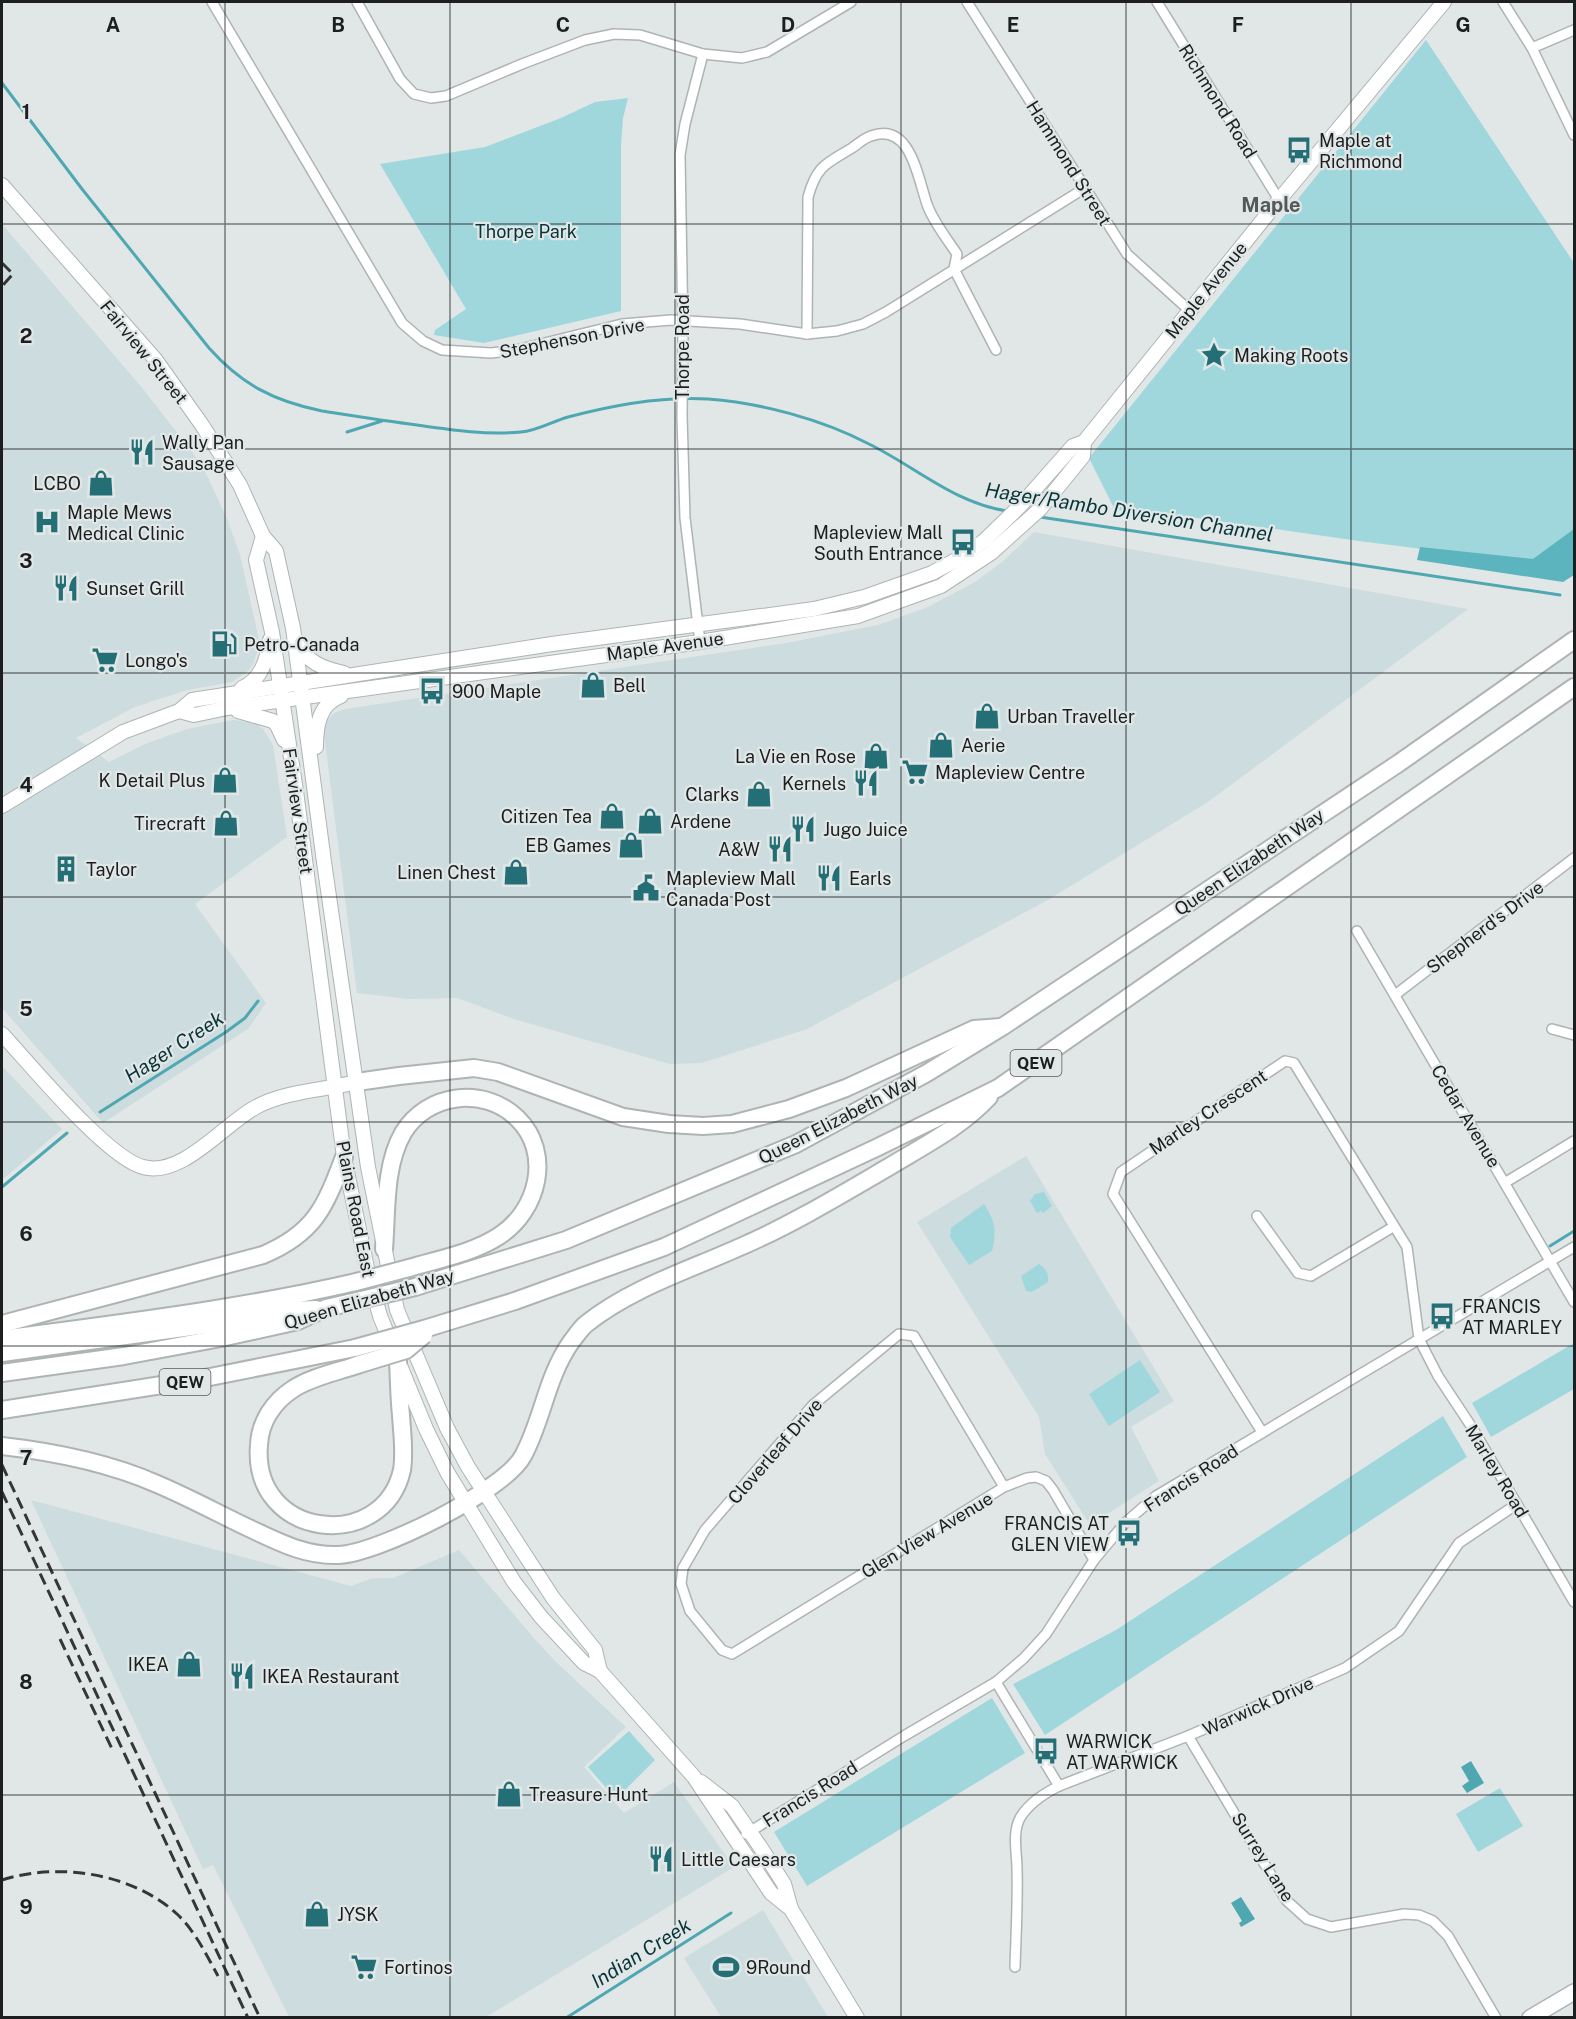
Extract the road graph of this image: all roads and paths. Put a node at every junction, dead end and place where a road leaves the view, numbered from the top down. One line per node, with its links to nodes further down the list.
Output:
1 (212, 2): 19 (street, Stephenson Drive)
2 (357, 2): 12 (street)
3 (830, 2): 9 (street)
4 (851, 2): 9 (street)
5 (967, 2): 15 (street, Hammond Street)
6 (1157, 2): 16 (street, Richmond Road)
7 (1444, 2): 16 (main road, Maple Avenue)
8 (1503, 2): 11 (street)
9 (836, 11): 12 (street)
10 (1575, 30): 11 (street)
11 (1532, 48): 13 (street)
12 (703, 54): 19 (street, Thorpe Road)
13 (1575, 135)
14 (2, 185): 23 (main road, Fairview Street)
15 (1085, 188): 17 (street, Stephenson Drive); 18 (street, Hammond Street)
16 (1279, 200): 18 (main road, Maple Avenue)
17 (954, 269): 20 (street, Stephenson Drive); 20 (street); 21 (street)
18 (1190, 310): 22 (main road, Maple Avenue)
19 (683, 321): 20 (street, Stephenson Drive); 24 (street, Thorpe Road)
20 (807, 334)
21 (996, 350)
22 (1084, 442): 24 (main road, Maple Avenue); 28 (main road, Maple Avenue)
23 (263, 536): 25 (main road, Fairview Street); 26 (main road, Fairview Street)
24 (699, 624): 28 (street, Thorpe Road); 29 (main road, Maple Avenue)
25 (293, 628): 29 (main road); 30 (main road, Fairview Street)
26 (272, 633): 31 (main road, Fairview Street); 34 (main road)
27 (1575, 640): 45 (highway, Queen Elizabeth Way / QEW)
28 (700, 642): 33 (main road, Maple Avenue)
29 (355, 675): 30 (main road, Maple Avenue)
30 (300, 682): 31 (main road, Maple Avenue); 35 (main road, Fairview Street)
31 (280, 685): 34 (main road, Maple Avenue); 36 (main road, Fairview Street)
32 (1575, 687): 51 (highway, QEW)
33 (357, 690): 35 (main road, Maple Avenue); 41 (main road)
34 (225, 694): 38 (main road, Maple Avenue)
35 (303, 698): 36 (main road, Maple Avenue); 41 (main road, Fairview Street)
36 (282, 701): 37 (main road, Maple Avenue); 39 (main road, Fairview Street)
37 (227, 708): 38 (main road, Maple Avenue); 39 (main road)
38 (179, 711): 40 (main road, Maple Avenue)
39 (293, 771): 50 (main road, Fairview Street)
40 (2, 806)
41 (317, 806): 49 (main road, Fairview Street)
42 (1575, 858): 44 (street, Shepherd's Drive)
43 (1357, 931): 44 (street, Cedar Avenue)
44 (1395, 995): 54 (street, Cedar Avenue)
45 (1002, 1027): 49 (highway); 61 (highway, Queen Elizabeth Way / QEW, bridge)
46 (1552, 1029): 48 (street)
47 (2, 1034): 50 (main road)
48 (1575, 1035)
49 (357, 1082): 50 (main road); 58 (main road, Plains Road East)
50 (336, 1087): 53 (main road, Plains Road East)
51 (998, 1088): 63 (highway, QEW); 73 (highway)
52 (1575, 1140): 54 (street)
53 (344, 1157): 62 (highway); 67 (main road, Plains Road East)
54 (1506, 1182): 59 (street, Cedar Avenue)
55 (1257, 1216): 56 (street)
56 (1394, 1227): 65 (street, Marley Crescent); 70 (street, Marley Crescent)
57 (1575, 1247): 59 (street, Francis Road)
58 (384, 1249): 64 (highway, bridge); 73 (main road, Plains Road East)
59 (1550, 1262): 60 (street, Cedar Avenue); 65 (street, Francis Road)
60 (1575, 1302)
61 (326, 1308): 66 (highway); 68 (highway, Queen Elizabeth Way / QEW)
62 (2, 1324)
63 (428, 1330): 67 (highway, bridge); 69 (highway, QEW, bridge)
64 (2, 1339)
65 (1419, 1339): 70 (street, Francis Road); 75 (street, Marley Road)
66 (2, 1353)
67 (398, 1361): 74 (main road, Plains Road East)
68 (2, 1373)
69 (5, 1411)
70 (1262, 1432): 76 (street, Francis Road)
71 (2, 1446): 74 (highway)
72 (1004, 1487): 76 (street, Glen View Avenue); 78 (street, Glen View Avenue); 78 (street, Cloverleaf Drive)
73 (484, 1493): 74 (highway); 79 (main road, Plains Road East)
74 (467, 1502): 79 (main road, Plains Road East)
75 (1517, 1504): 77 (street, Marley Road); 81 (street, Warwick Drive)
76 (1094, 1560): 80 (street, Francis Road)
77 (1575, 1602)
78 (732, 1654)
79 (600, 1671): 82 (main road, Plains Road East)
80 (996, 1682): 83 (street); 84 (street, Francis Road)
81 (1188, 1736): 83 (street, Warwick Drive); 90 (street, Surrey Lane)
82 (694, 1777): 84 (main road, Plains Road East); 85 (main road, Plains Road East)
83 (1059, 1786): 87 (street, Warwick Drive)
84 (750, 1831): 85 (street, Francis Road); 86 (main road, Plains Road East)
85 (736, 1841): 86 (main road, Plains Road East)
86 (791, 1909): 89 (main road, Plains Road East)
87 (1015, 1967)
88 (1575, 1992): 91 (main road)
89 (857, 2018)
90 (1496, 2018)
91 (1530, 2018)

